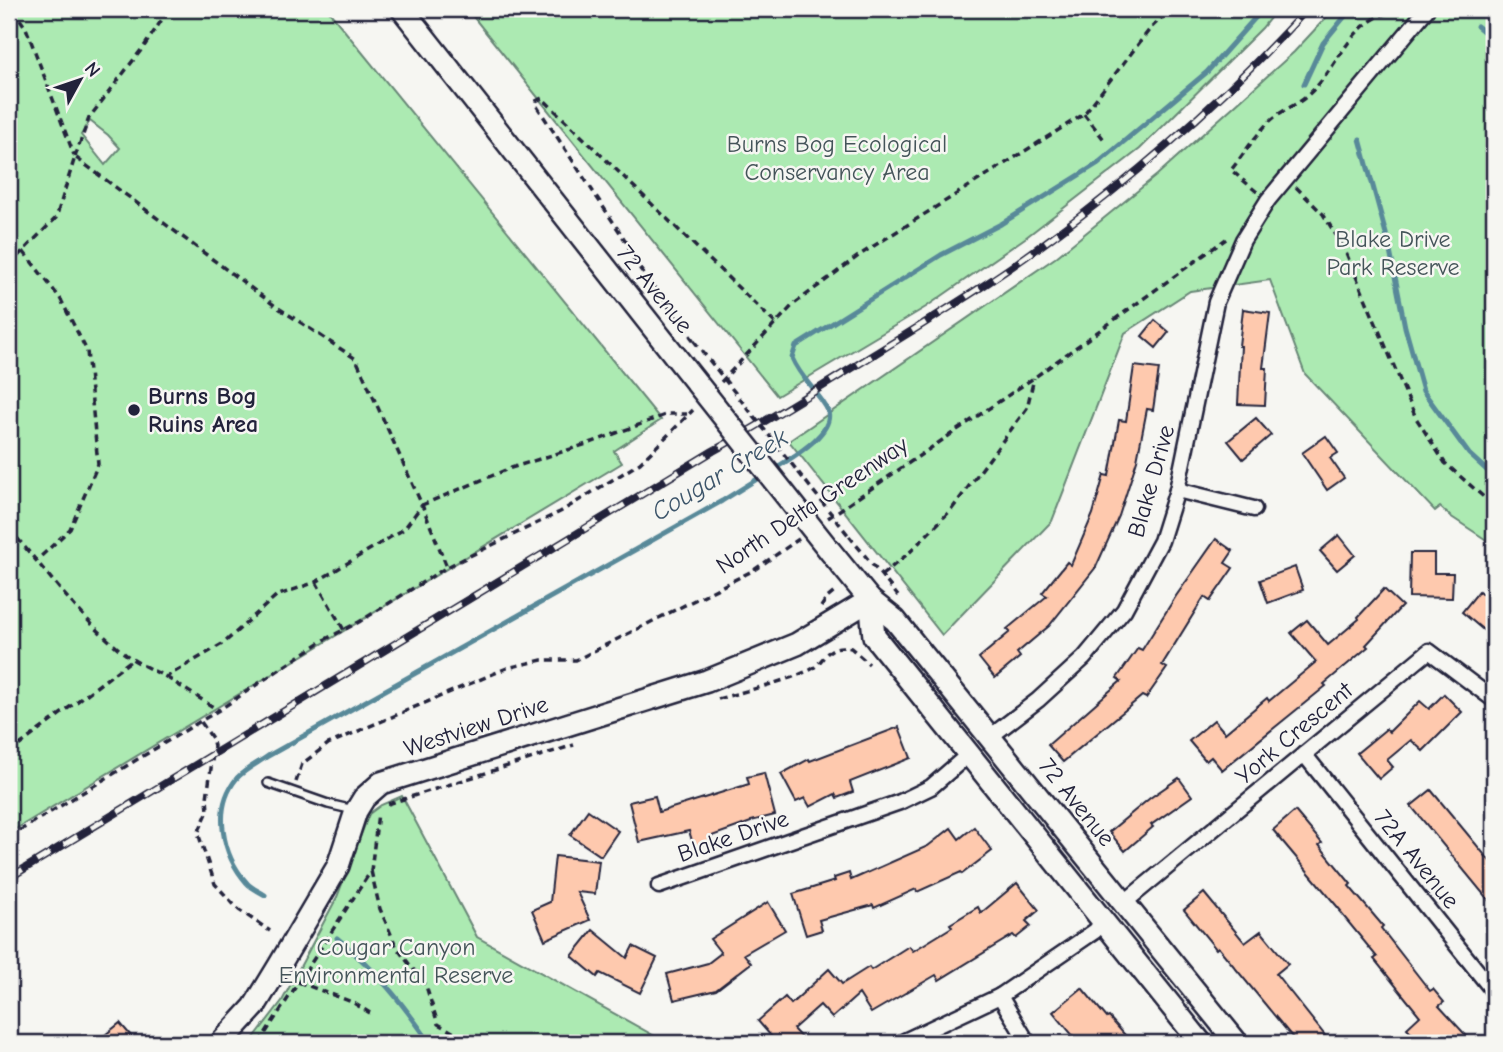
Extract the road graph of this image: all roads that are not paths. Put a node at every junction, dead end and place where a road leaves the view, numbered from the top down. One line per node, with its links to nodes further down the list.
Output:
1 (402, 9): 5 (main road, 72 Avenue, bridge)
2 (1427, 9): 3 (street, Blake Drive)
3 (1177, 490): 4 (street); 7 (street, Blake Drive)
4 (1254, 509)
5 (870, 600): 7 (main road, 72 Avenue); 8 (main road); 11 (main road, Westview Drive)
6 (1494, 699): 9 (street, York Crescent)
7 (990, 737): 13 (main road, 72 Avenue)
8 (970, 754): 12 (street, Blake Drive); 14 (main road)
9 (1304, 754): 13 (street, York Crescent); 15 (street, 72A Avenue)
10 (268, 783): 11 (lane)
11 (356, 811): 17 (main road, Westview Drive)
12 (659, 886)
13 (1125, 902): 21 (main road, 72 Avenue)
14 (1103, 921): 16 (street); 20 (main road)
15 (1494, 992)
16 (1000, 996): 18 (street); 19 (street)
17 (221, 1043)
18 (900, 1043)
19 (1028, 1043)
20 (1201, 1043)
21 (1237, 1043)

